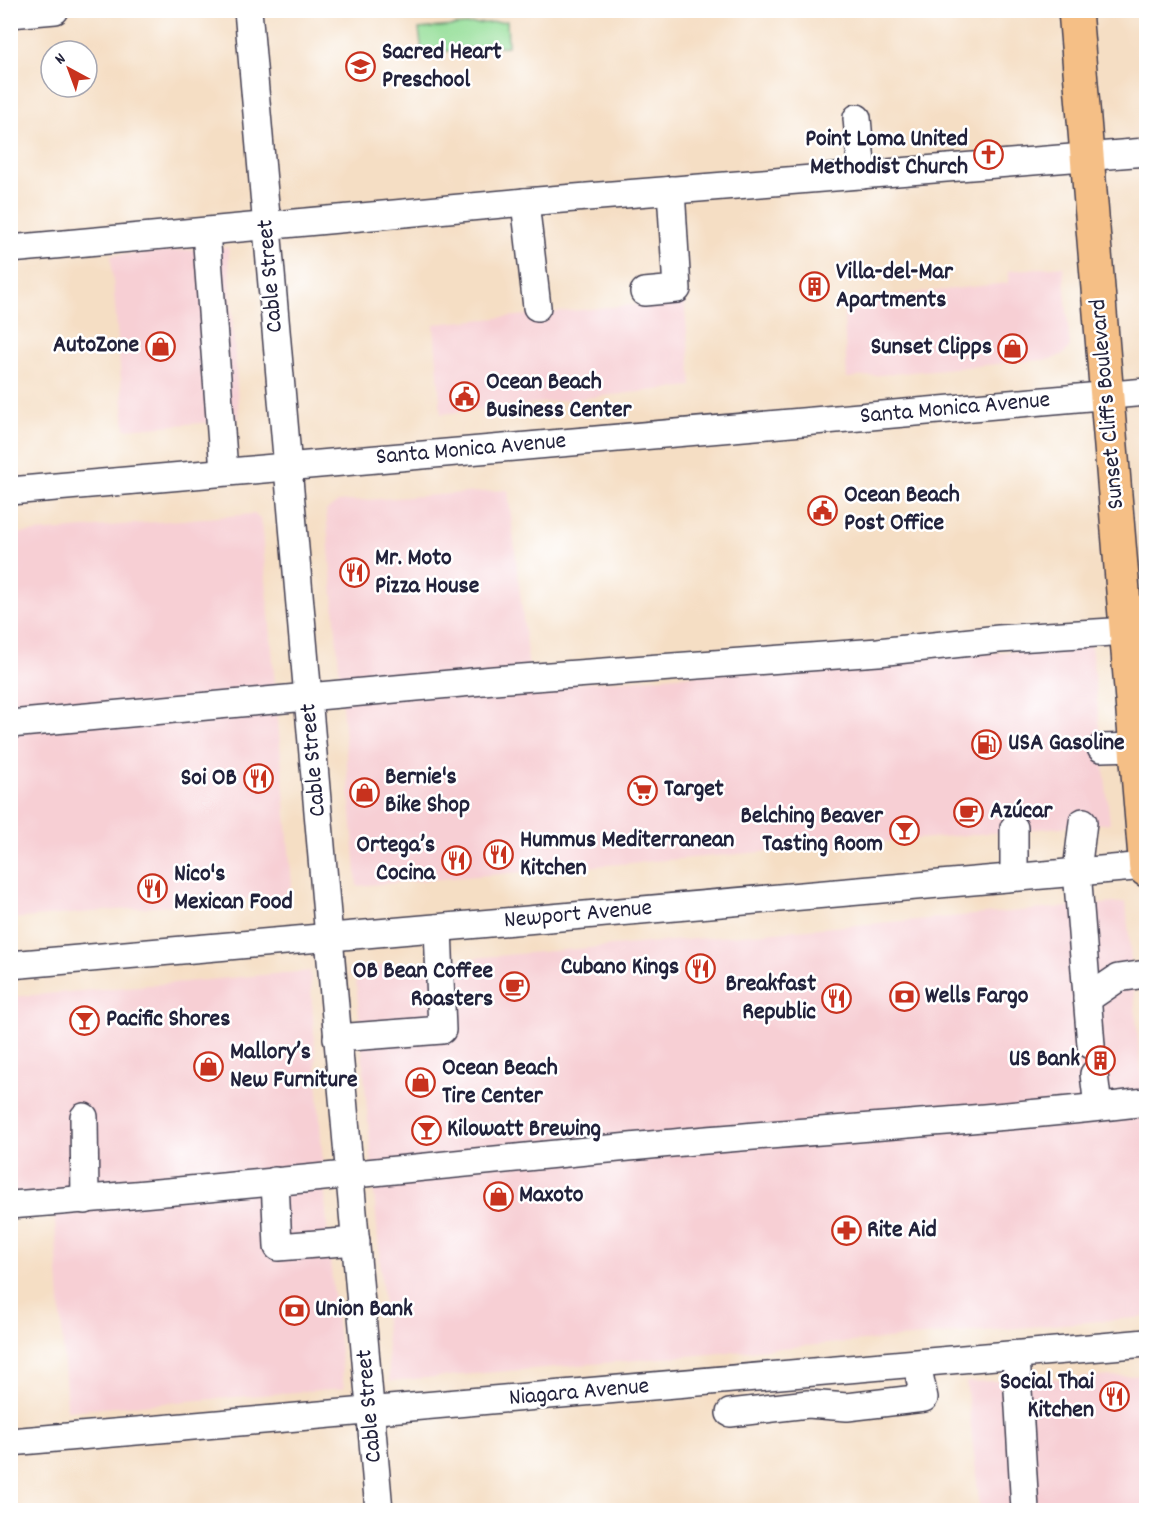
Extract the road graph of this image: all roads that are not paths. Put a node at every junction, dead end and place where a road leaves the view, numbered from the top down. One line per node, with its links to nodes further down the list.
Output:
1 (55, 10): 4 (street)
2 (248, 10): 11 (street, Cable Street)
3 (1075, 10): 7 (main road, Sunset Cliffs Boulevard)
4 (10, 14)
5 (857, 118): 8 (street)
6 (1146, 152): 7 (street)
7 (1087, 157): 8 (street); 17 (main road, Sunset Cliffs Boulevard)
8 (862, 175): 9 (street)
9 (671, 190): 10 (street); 14 (street)
10 (525, 202): 11 (street); 15 (street)
11 (267, 226): 12 (street); 18 (street, Cable Street)
12 (206, 232): 13 (street); 19 (street)
13 (10, 249)
14 (644, 292)
15 (537, 307)
16 (1146, 392): 17 (street, Santa Monica Avenue)
17 (1108, 396): 18 (street, Santa Monica Avenue); 21 (main road, Sunset Cliffs Boulevard)
18 (286, 466): 19 (street, Santa Monica Avenue); 22 (street, Cable Street)
19 (224, 471): 20 (street, Santa Monica Avenue)
20 (10, 490)
21 (1128, 631): 22 (street); 24 (main road, Sunset Cliffs Boulevard)
22 (309, 696): 23 (street); 32 (street, Cable Street)
23 (10, 724)
24 (1138, 747): 25 (street); 28 (main road, Sunset Cliffs Boulevard)
25 (1101, 748)
26 (1083, 822): 29 (street)
27 (1014, 828): 30 (street)
28 (1146, 867): 29 (street, Newport Avenue)
29 (1077, 871): 30 (street, Newport Avenue); 35 (street)
30 (1014, 877): 31 (street, Newport Avenue)
31 (438, 928): 32 (street, Newport Avenue); 36 (street)
32 (330, 937): 33 (street, Newport Avenue); 36 (street, Cable Street)
33 (10, 965)
34 (1146, 974): 35 (street)
35 (1087, 999): 37 (street)
36 (337, 1038): 42 (street, Cable Street)
37 (1091, 1045)
38 (1094, 1074): 40 (street)
39 (1146, 1102): 40 (street)
40 (1098, 1107): 42 (street)
41 (84, 1117): 44 (street)
42 (350, 1173): 43 (street); 46 (street, Cable Street)
43 (275, 1181): 44 (street); 46 (street)
44 (85, 1200): 45 (street)
45 (10, 1205)
46 (356, 1241): 55 (street, Cable Street)
47 (1146, 1343): 48 (street, Niagara Avenue)
48 (1016, 1356): 49 (street, Niagara Avenue); 58 (street)
49 (917, 1364): 50 (street, Niagara Avenue); 53 (street)
50 (862, 1369): 51 (street, Niagara Avenue); 53 (street)
51 (811, 1373): 52 (street, Niagara Avenue); 54 (street)
52 (738, 1380): 54 (street); 55 (street, Niagara Avenue)
53 (867, 1404): 54 (street)
54 (815, 1405)
55 (370, 1409): 56 (street, Niagara Avenue); 57 (street, Cable Street)
56 (10, 1442)
57 (379, 1510)
58 (1025, 1510)

